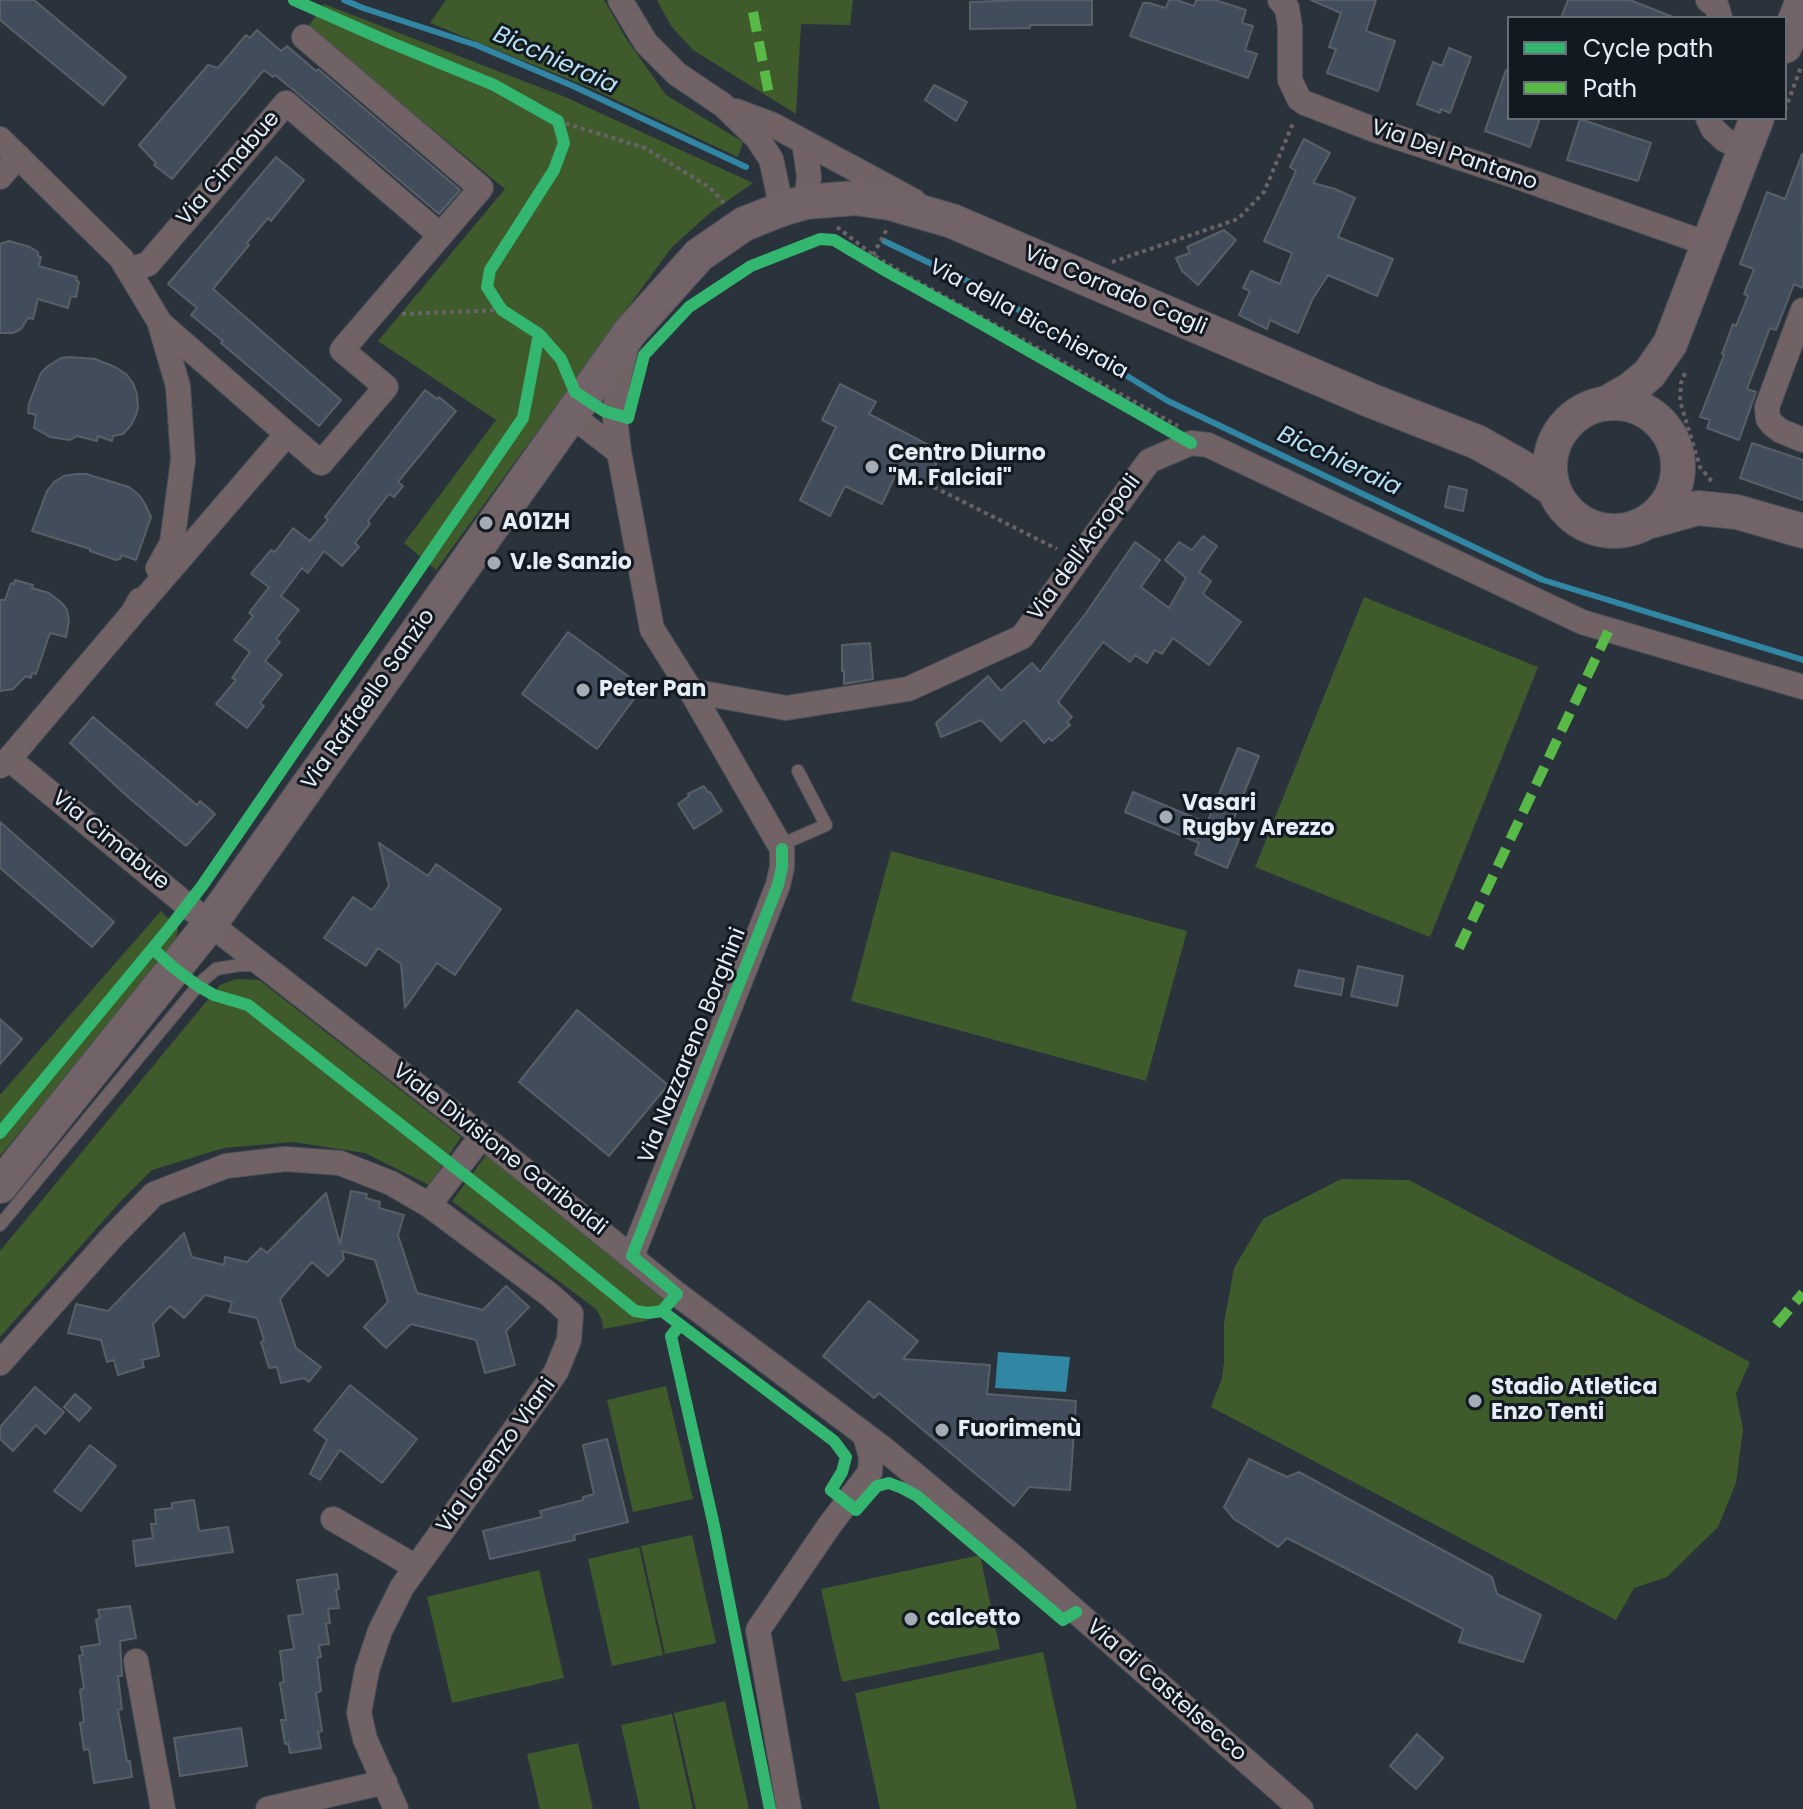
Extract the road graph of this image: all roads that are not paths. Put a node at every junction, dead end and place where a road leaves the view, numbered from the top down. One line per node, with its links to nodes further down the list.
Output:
1 (620, 0): 8 (street)
2 (1280, 0): 19 (street, Via Del Pantano)
3 (1708, 0): 5 (street)
4 (1803, 0): 7 (main road)
5 (1719, 16)
6 (304, 37): 18 (street)
7 (1787, 41)
8 (723, 105): 11 (street); 15 (street)
9 (1709, 120): 13 (street)
10 (1756, 120): 13 (main road)
11 (804, 142): 15 (street); 16 (street)
12 (9, 148): 14 (street); 20 (street)
13 (1745, 149): 19 (main road)
14 (0, 177)
15 (794, 205): 16 (main road, Via Corrado Cagli); 17 (main road, Via Corrado Cagli)
16 (952, 221): 30 (main road, Via Corrado Cagli)
17 (744, 224): 23 (main road, Via Raffaello Sanzio)
18 (440, 235): 20 (street, Via Cimabue); 27 (street)
19 (1708, 244): 24 (main road)
20 (128, 270): 22 (street)
21 (1803, 310): 29 (street)
22 (159, 321): 27 (street); 37 (street)
23 (630, 332): 26 (main road, Via Raffaello Sanzio); 32 (street)
24 (1678, 356): 25 (main road); 28 (main road)
25 (1605, 404): 28 (main road); 31 (main road)
26 (571, 415): 32 (street); 43 (main road, Via Raffaello Sanzio)
27 (287, 434): 37 (street)
28 (1671, 440): 34 (main road); 35 (main road)
29 (1803, 440)
30 (1477, 442): 31 (main road, Via Corrado Cagli); 33 (main road, Via Corrado Cagli)
31 (1554, 444): 33 (main road)
32 (619, 452): 39 (street)
33 (1554, 490): 35 (main road)
34 (1729, 500): 35 (main road); 36 (main road)
35 (1648, 522)
36 (1803, 531)
37 (132, 614): 40 (street)
38 (1803, 687): 39 (street, Via dell'Acropoli)
39 (691, 691): 42 (street)
40 (5, 762): 43 (street, Via Cimabue)
41 (798, 771): 42 (lane)
42 (781, 847): 49 (street, Via Nazzareno Borghini)
43 (210, 924): 44 (street, Viale Divisione Garibaldi); 46 (main road, Via Raffaello Sanzio)
44 (263, 965): 45 (street, Viale Divisione Garibaldi); 48 (lane)
45 (482, 1136): 47 (street); 49 (street, Viale Divisione Garibaldi)
46 (0, 1186)
47 (429, 1205): 50 (street); 55 (street, Via Lorenzo Viani)
48 (0, 1225)
49 (632, 1256): 51 (street, Viale Divisione Garibaldi)
50 (0, 1363)
51 (875, 1442): 52 (street); 53 (street, Via di Castelsecco)
52 (870, 1472): 53 (street); 61 (street)
53 (914, 1474): 62 (street, Via di Castelsecco)
54 (333, 1519): 55 (street)
55 (416, 1567): 57 (street, Via Lorenzo Viani)
56 (136, 1661): 58 (street)
57 (385, 1782): 59 (street); 60 (street, Via Lorenzo Viani)
58 (163, 1809)
59 (268, 1809)
60 (396, 1809)
61 (789, 1809)
62 (1301, 1809)

